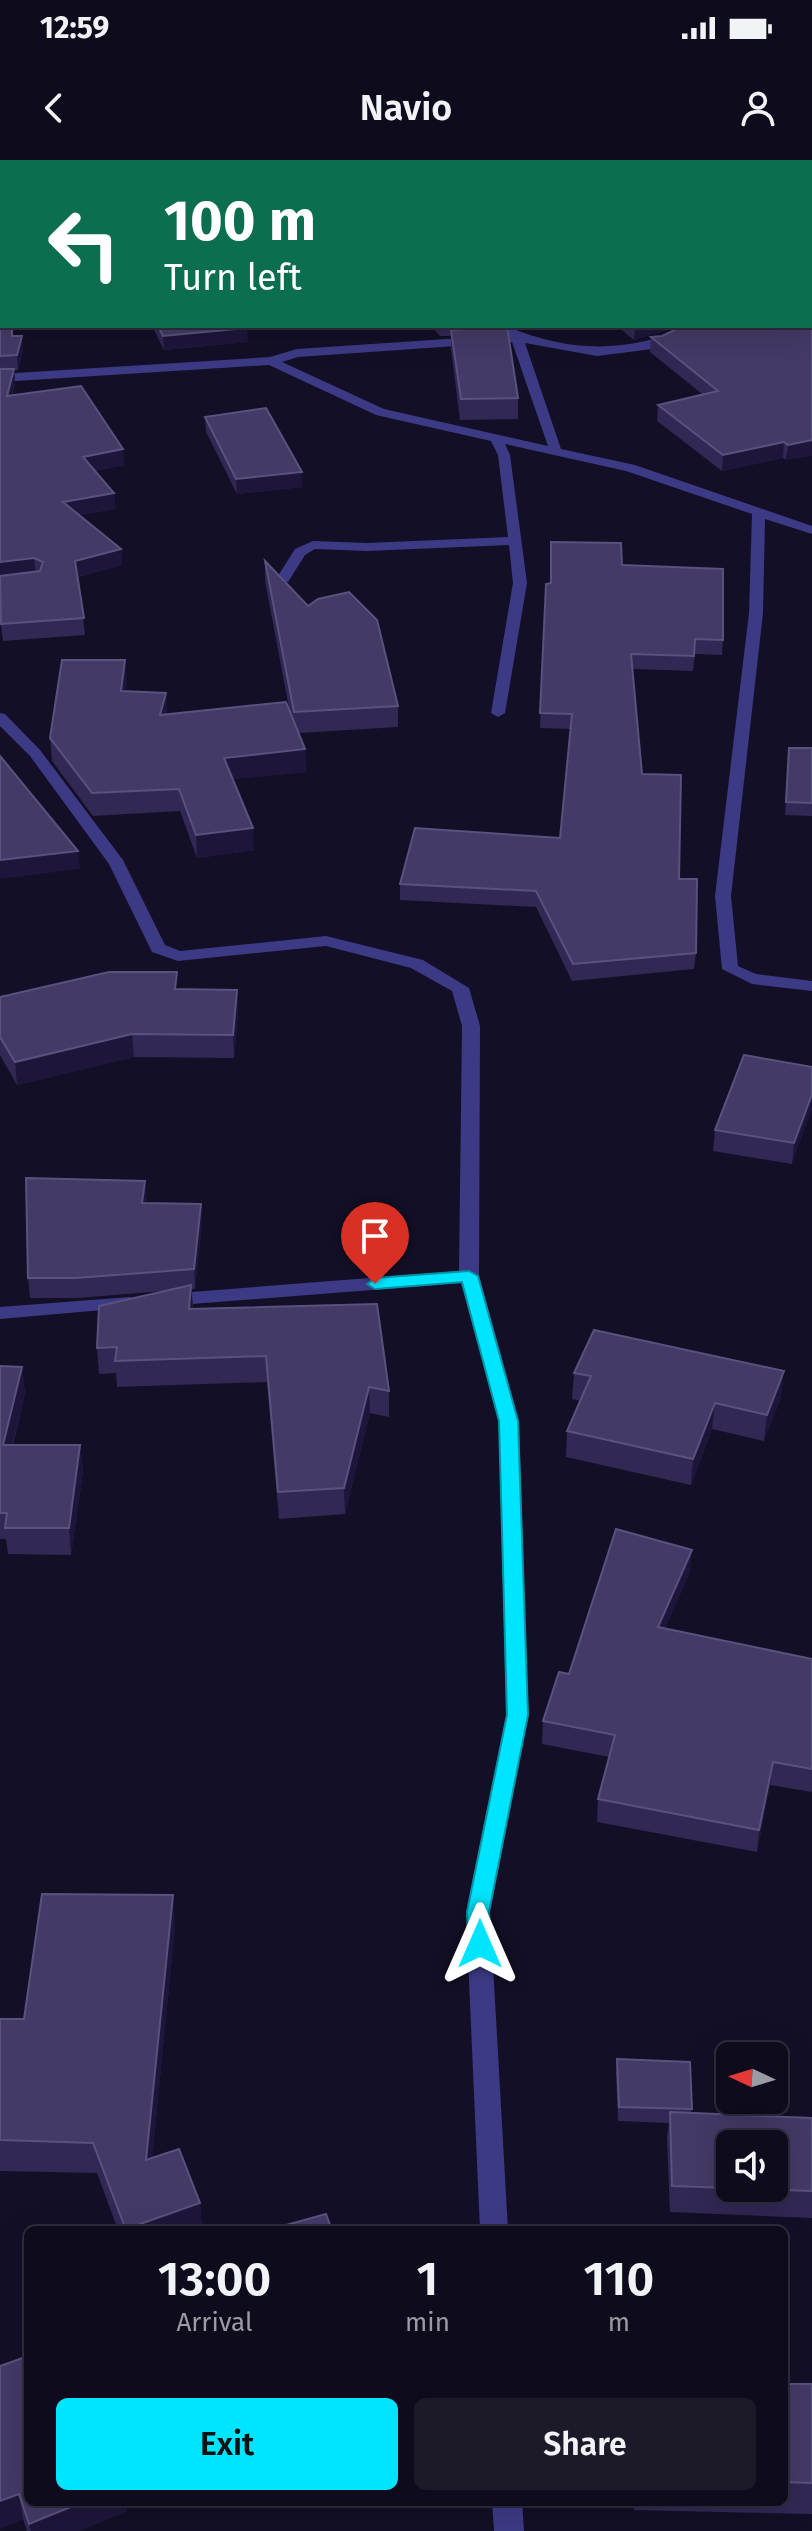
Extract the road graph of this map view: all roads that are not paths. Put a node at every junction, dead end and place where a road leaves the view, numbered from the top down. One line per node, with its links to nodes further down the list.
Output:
1 (504, 328): 3 (street)
2 (697, 328): 3 (street)
3 (517, 338): 4 (street); 7 (street)
4 (271, 361): 5 (street); 6 (street)
5 (0, 378)
6 (496, 437): 7 (street); 12 (street)
7 (555, 449): 8 (street)
8 (759, 513): 10 (street); 16 (street)
9 (812, 523): 10 (street)
10 (796, 526): 11 (street)
11 (812, 530)
12 (515, 541): 13 (street); 14 (street)
13 (283, 579)
14 (498, 713)
15 (0, 717): 17 (street)
16 (812, 986)
17 (469, 1276): 18 (street); 19 (street)
18 (0, 1313)
19 (494, 2226)
20 (507, 2506): 21 (street)
21 (509, 2531)

